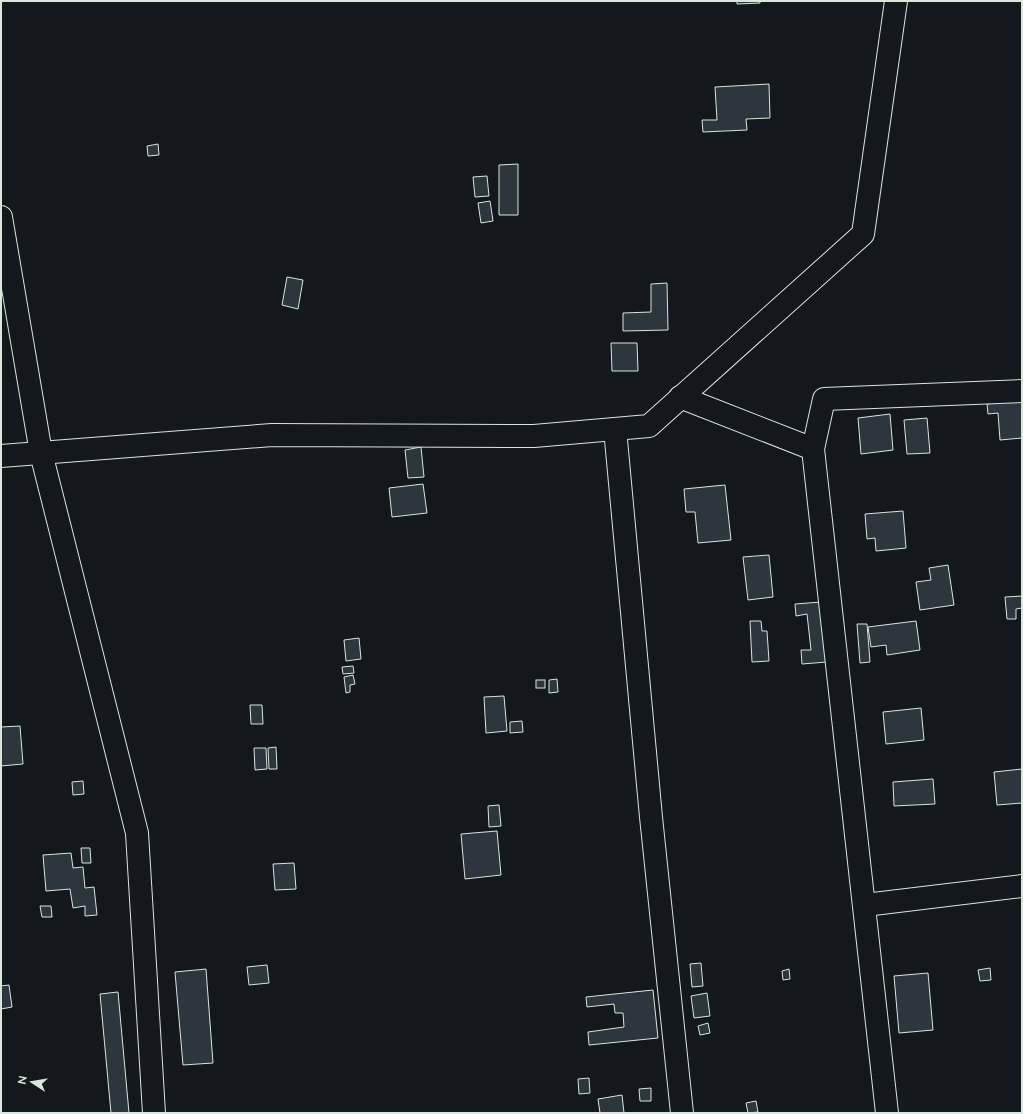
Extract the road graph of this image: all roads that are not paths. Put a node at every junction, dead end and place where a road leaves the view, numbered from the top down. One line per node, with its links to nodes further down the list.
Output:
1 (896, 1): 4 (street)
2 (1, 217): 7 (street)
3 (1022, 392): 6 (street)
4 (680, 397): 5 (street); 6 (street)
5 (615, 429): 7 (street); 12 (street)
6 (813, 449): 10 (street)
7 (41, 453): 8 (street); 11 (street)
8 (1, 456)
9 (1022, 886): 10 (street)
10 (865, 905): 13 (street)
11 (154, 1113)
12 (682, 1113)
13 (887, 1113)

